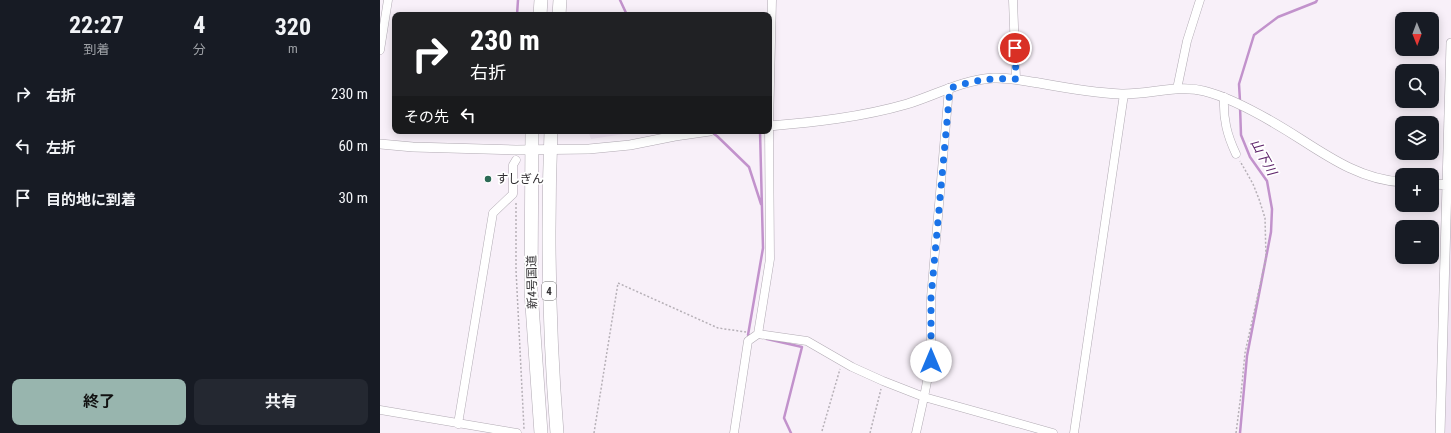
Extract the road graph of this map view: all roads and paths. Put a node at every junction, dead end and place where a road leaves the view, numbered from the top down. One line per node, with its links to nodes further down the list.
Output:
1 (388, 0): 11 (street)
2 (541, 0): 7 (highway)
3 (560, 0): 8 (highway)
4 (772, 0): 9 (street)
5 (1013, 0): 12 (street)
6 (1200, 0): 14 (street)
7 (540, 12)
8 (559, 12)
9 (772, 12)
10 (1451, 43): 29 (street)
11 (380, 50)
12 (1016, 79): 13 (street); 15 (street)
13 (950, 88): 17 (street); 34 (street)
14 (1177, 89): 15 (street); 16 (street)
15 (1124, 94): 47 (street)
16 (1224, 97): 25 (street); 27 (street)
17 (772, 126)
18 (532, 134): 24 (highway, 新4号国道 / 4)
19 (551, 134): 23 (highway, 新4号国道 / 4)
20 (689, 134): 23 (street)
21 (769, 134): 31 (street)
22 (380, 144): 24 (street)
23 (550, 149): 24 (street); 41 (highway, 新4号国道 / 4)
24 (532, 150): 40 (highway, 新4号国道 / 4)
25 (1236, 154): 48 (path)
26 (516, 160): 30 (street)
27 (1395, 182)
28 (1439, 184): 29 (street)
29 (1449, 185): 49 (street)
30 (513, 194): 36 (street); 39 (path)
31 (758, 334): 32 (street); 42 (path); 43 (street)
32 (842, 361): 33 (street); 37 (path)
33 (883, 381): 34 (street); 44 (path)
34 (924, 397): 45 (street); 46 (street)
35 (380, 410): 36 (street)
36 (458, 424): 38 (street)
37 (822, 431)
38 (517, 433)
39 (525, 433)
40 (541, 433)
41 (557, 433)
42 (594, 433)
43 (734, 433)
44 (870, 433)
45 (916, 433)
46 (1053, 433)
47 (1074, 433)
48 (1236, 433)
49 (1440, 433)

